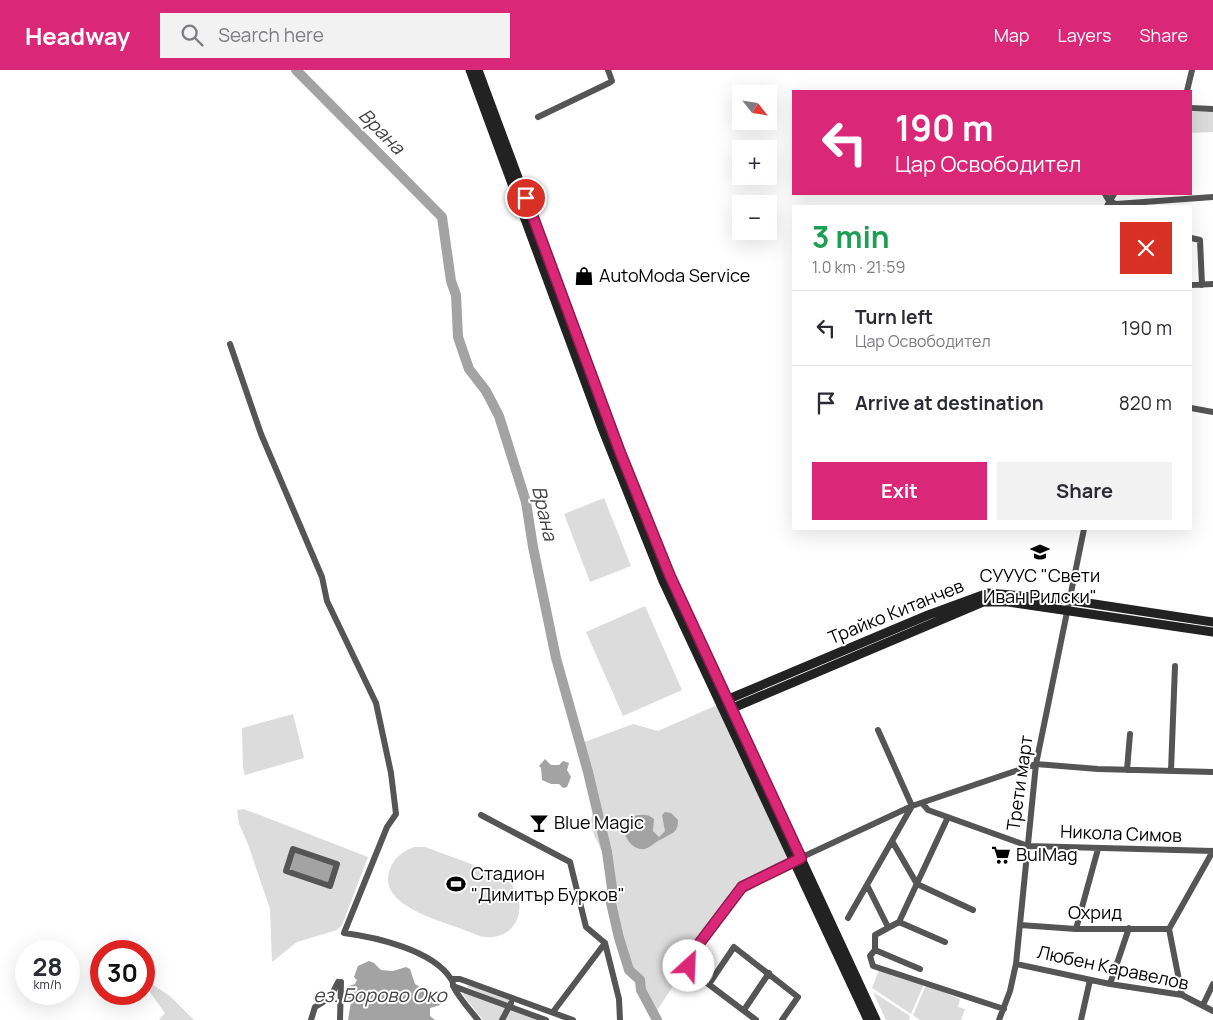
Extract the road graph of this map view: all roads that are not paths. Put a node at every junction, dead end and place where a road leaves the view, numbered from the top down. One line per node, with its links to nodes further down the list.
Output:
1 (470, 70): 25 (street)
2 (478, 70): 25 (street)
3 (608, 70): 8 (street)
4 (1192, 70): 5 (street)
5 (1187, 90)
6 (1192, 108): 7 (street)
7 (1213, 109)
8 (538, 117)
9 (1213, 197): 11 (street)
10 (1108, 204): 11 (street)
11 (1135, 205)
12 (1192, 238): 14 (street)
13 (1213, 284): 14 (street)
14 (1202, 285): 15 (street)
15 (1192, 286)
16 (230, 344): 59 (street)
17 (1192, 408): 18 (street)
18 (1213, 412)
19 (1084, 530): 20 (street, Трети март)
20 (1068, 600): 21 (street, Трети март); 22 (street, Трайко Китанчев); 25 (street, Трайко Китанчев)
21 (1066, 610): 23 (street, Трайко Китанчев); 25 (street, Трайко Китанчев); 28 (street, Трети март)
22 (1213, 622)
23 (1213, 632)
24 (1175, 666): 30 (street)
25 (725, 706): 40 (street)
26 (878, 730): 33 (street)
27 (1130, 734): 29 (street)
28 (1036, 764): 29 (street); 32 (street); 37 (street, Трети март)
29 (1127, 770): 30 (street)
30 (1171, 772): 31 (street)
31 (1213, 772)
32 (922, 803): 33 (street); 35 (street, Никола Симов)
33 (912, 806): 36 (street); 40 (street)
34 (481, 814): 53 (street)
35 (948, 817): 37 (street, Никола Симов); 42 (street)
36 (892, 841): 42 (street); 43 (street)
37 (1028, 846): 38 (street, Никола Симов); 47 (street, Трети март)
38 (1098, 849): 39 (street, Никола Симов); 50 (street)
39 (1213, 851): 51 (street)
40 (798, 860): 60 (street); 80 (street); 81 (street)
41 (337, 864): 41 (street)
42 (917, 884): 44 (street); 46 (street)
43 (867, 885): 45 (street); 48 (street)
44 (973, 910)
45 (848, 918)
46 (899, 922): 48 (street); 52 (street)
47 (1020, 924): 50 (street, Охрид); 55 (street, Трети март)
48 (888, 928): 54 (street)
49 (1129, 928): 50 (street, Охрид); 51 (street, Охрид); 61 (street)
50 (1076, 929)
51 (1169, 929): 63 (street)
52 (945, 942)
53 (605, 943): 70 (street); 77 (street)
54 (875, 950): 56 (street); 67 (street)
55 (1016, 964): 58 (street, Любен Каравелов); 67 (street, Трети март)
56 (920, 969)
57 (769, 974): 60 (street); 68 (street); 79 (street)
58 (1090, 980): 61 (street, Любен Каравелов); 83 (street)
59 (454, 984): 64 (street); 66 (street); 73 (street)
60 (709, 984): 68 (street)
61 (1110, 984): 63 (street, Любен Каравелов)
62 (1213, 984): 65 (street)
63 (1182, 995): 65 (street, Любен Каравелов)
64 (513, 997): 66 (street); 70 (street)
65 (1202, 1004): 69 (street, Любен Каравелов)
66 (510, 1006): 74 (street); 75 (street)
67 (1004, 1009): 82 (street, Трети март)
68 (744, 1010): 78 (street)
69 (1213, 1011)
70 (551, 1012): 75 (street); 76 (street)
71 (311, 1020): 72 (street)
72 (340, 1020)
73 (478, 1020)
74 (502, 1020)
75 (546, 1020)
76 (572, 1020)
77 (620, 1020)
78 (756, 1020)
79 (782, 1020)
80 (868, 1020)
81 (876, 1020)
82 (1000, 1020)
83 (1081, 1020)

